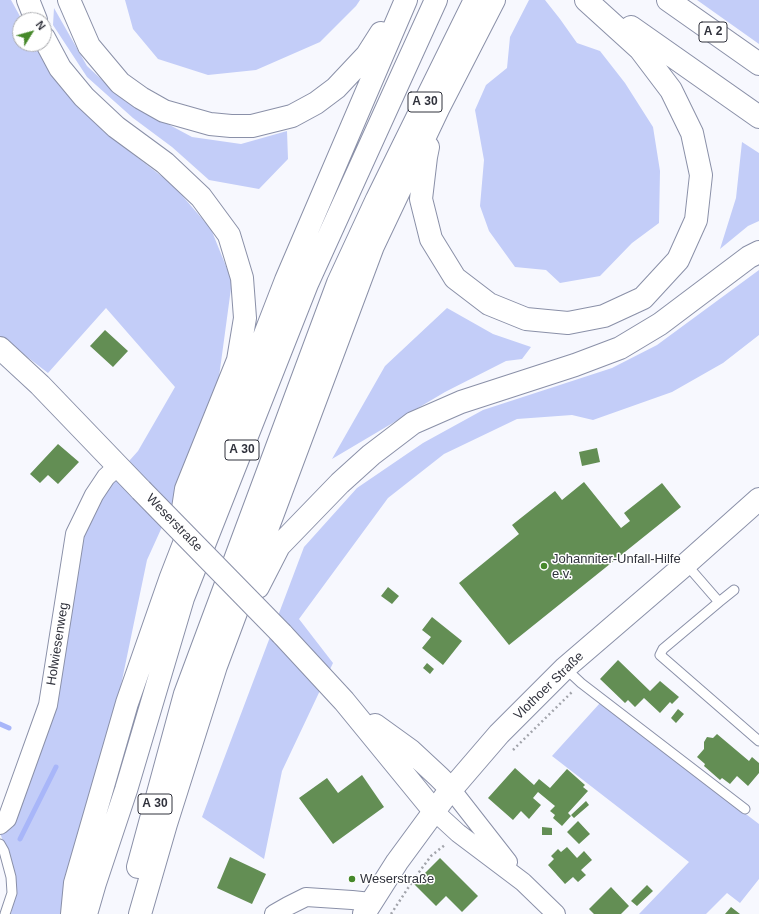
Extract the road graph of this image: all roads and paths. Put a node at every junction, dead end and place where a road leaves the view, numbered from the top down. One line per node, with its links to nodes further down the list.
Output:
1 (28, 0): 10 (main road)
2 (70, 0): 3 (main road)
3 (404, 0): 20 (main road)
4 (436, 0): 39 (main road, A 30)
5 (475, 0): 40 (main road, A 30)
6 (494, 0): 13 (main road)
7 (586, 0): 13 (main road)
8 (592, 0): 14 (main road)
9 (668, 0): 12 (main road, A 2)
10 (33, 12)
11 (51, 52): 20 (main road)
12 (759, 64)
13 (438, 108): 23 (main road)
14 (759, 117)
15 (759, 252): 23 (main road)
16 (0, 348): 17 (main road, Weserstraße)
17 (118, 466): 26 (main road, Weserstraße, bridge); 32 (street, Holwiesenweg)
18 (759, 499): 19 (main road, Vlothoer Straße)
19 (686, 564): 22 (lane); 24 (main road, Vlothoer Straße)
20 (171, 577): 38 (main road)
21 (734, 590): 22 (lane)
22 (719, 602): 27 (lane)
23 (216, 666): 41 (main road)
24 (565, 668): 25 (lane); 29 (main road, Vlothoer Straße)
25 (581, 683): 28 (path); 30 (lane)
26 (344, 701): 29 (main road, Weserstraße); 31 (main road, Weserstraße)
27 (759, 740)
28 (510, 752)
29 (452, 789): 31 (main road, Vlothoer Straße); 35 (street, Weserstraße)
30 (745, 809)
31 (434, 811): 33 (street, Weserstraße); 36 (main road, Vlothoer Straße)
32 (0, 825)
33 (458, 833): 35 (street, Weserstraße); 43 (path)
34 (0, 844): 37 (lane)
35 (523, 882): 44 (street, Weserstraße)
36 (368, 908): 42 (street, Vlothoer Straße)
37 (5, 914)
38 (72, 914)
39 (86, 914)
40 (125, 914)
41 (140, 914)
42 (274, 914)
43 (390, 914)
44 (556, 914)

